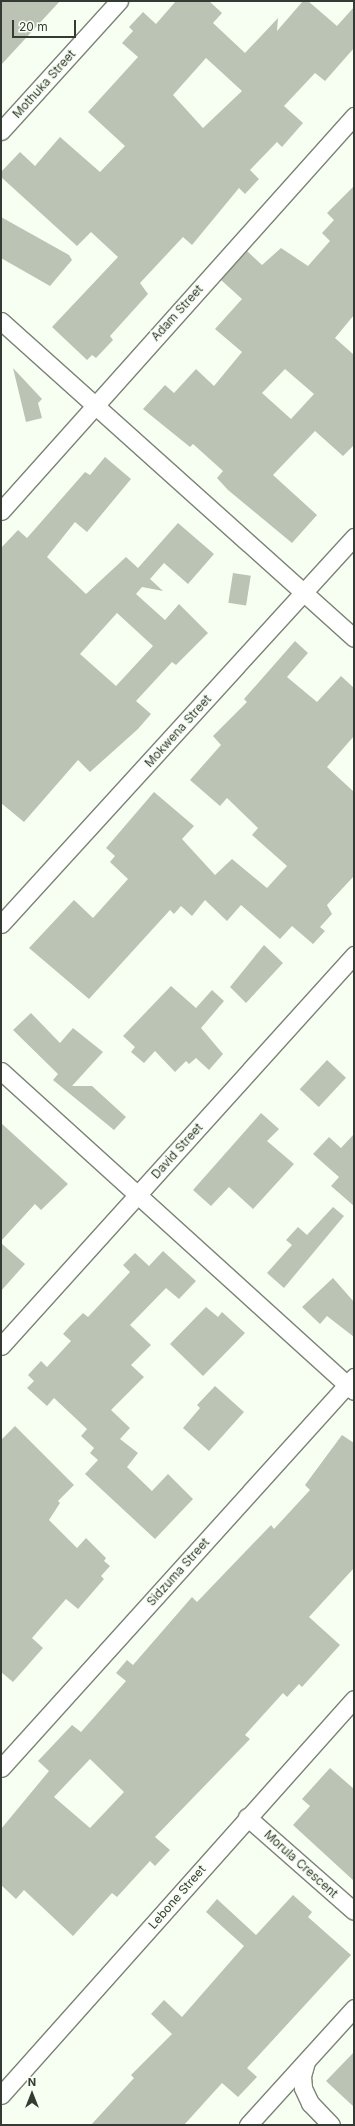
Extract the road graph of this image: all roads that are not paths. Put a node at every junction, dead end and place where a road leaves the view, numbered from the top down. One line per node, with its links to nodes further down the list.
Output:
1 (119, 1): 3 (street, Mothuka Street)
2 (354, 116): 5 (street, Adam Street)
3 (1, 132)
4 (1, 321): 5 (street)
5 (96, 404): 6 (street, Adam Street); 8 (street)
6 (1, 511)
7 (354, 537): 8 (street, Mokwena Street)
8 (304, 593): 9 (street); 10 (street, Mokwena Street)
9 (354, 638)
10 (1, 924)
11 (354, 956): 13 (street, David Street)
12 (1, 1071): 13 (street)
13 (137, 1195): 14 (street, David Street); 15 (street)
14 (1, 1346)
15 (352, 1384): 17 (street, Sidzuma Street)
16 (354, 1699): 18 (street, Lebone Street)
17 (1, 1768)
18 (247, 1817): 19 (street, Morula Crescent); 22 (street, Lebone Street)
19 (354, 1911)
20 (354, 2008): 21 (street)
21 (306, 2062): 23 (street); 24 (street)
22 (1, 2095)
23 (248, 2125)
24 (331, 2125)

